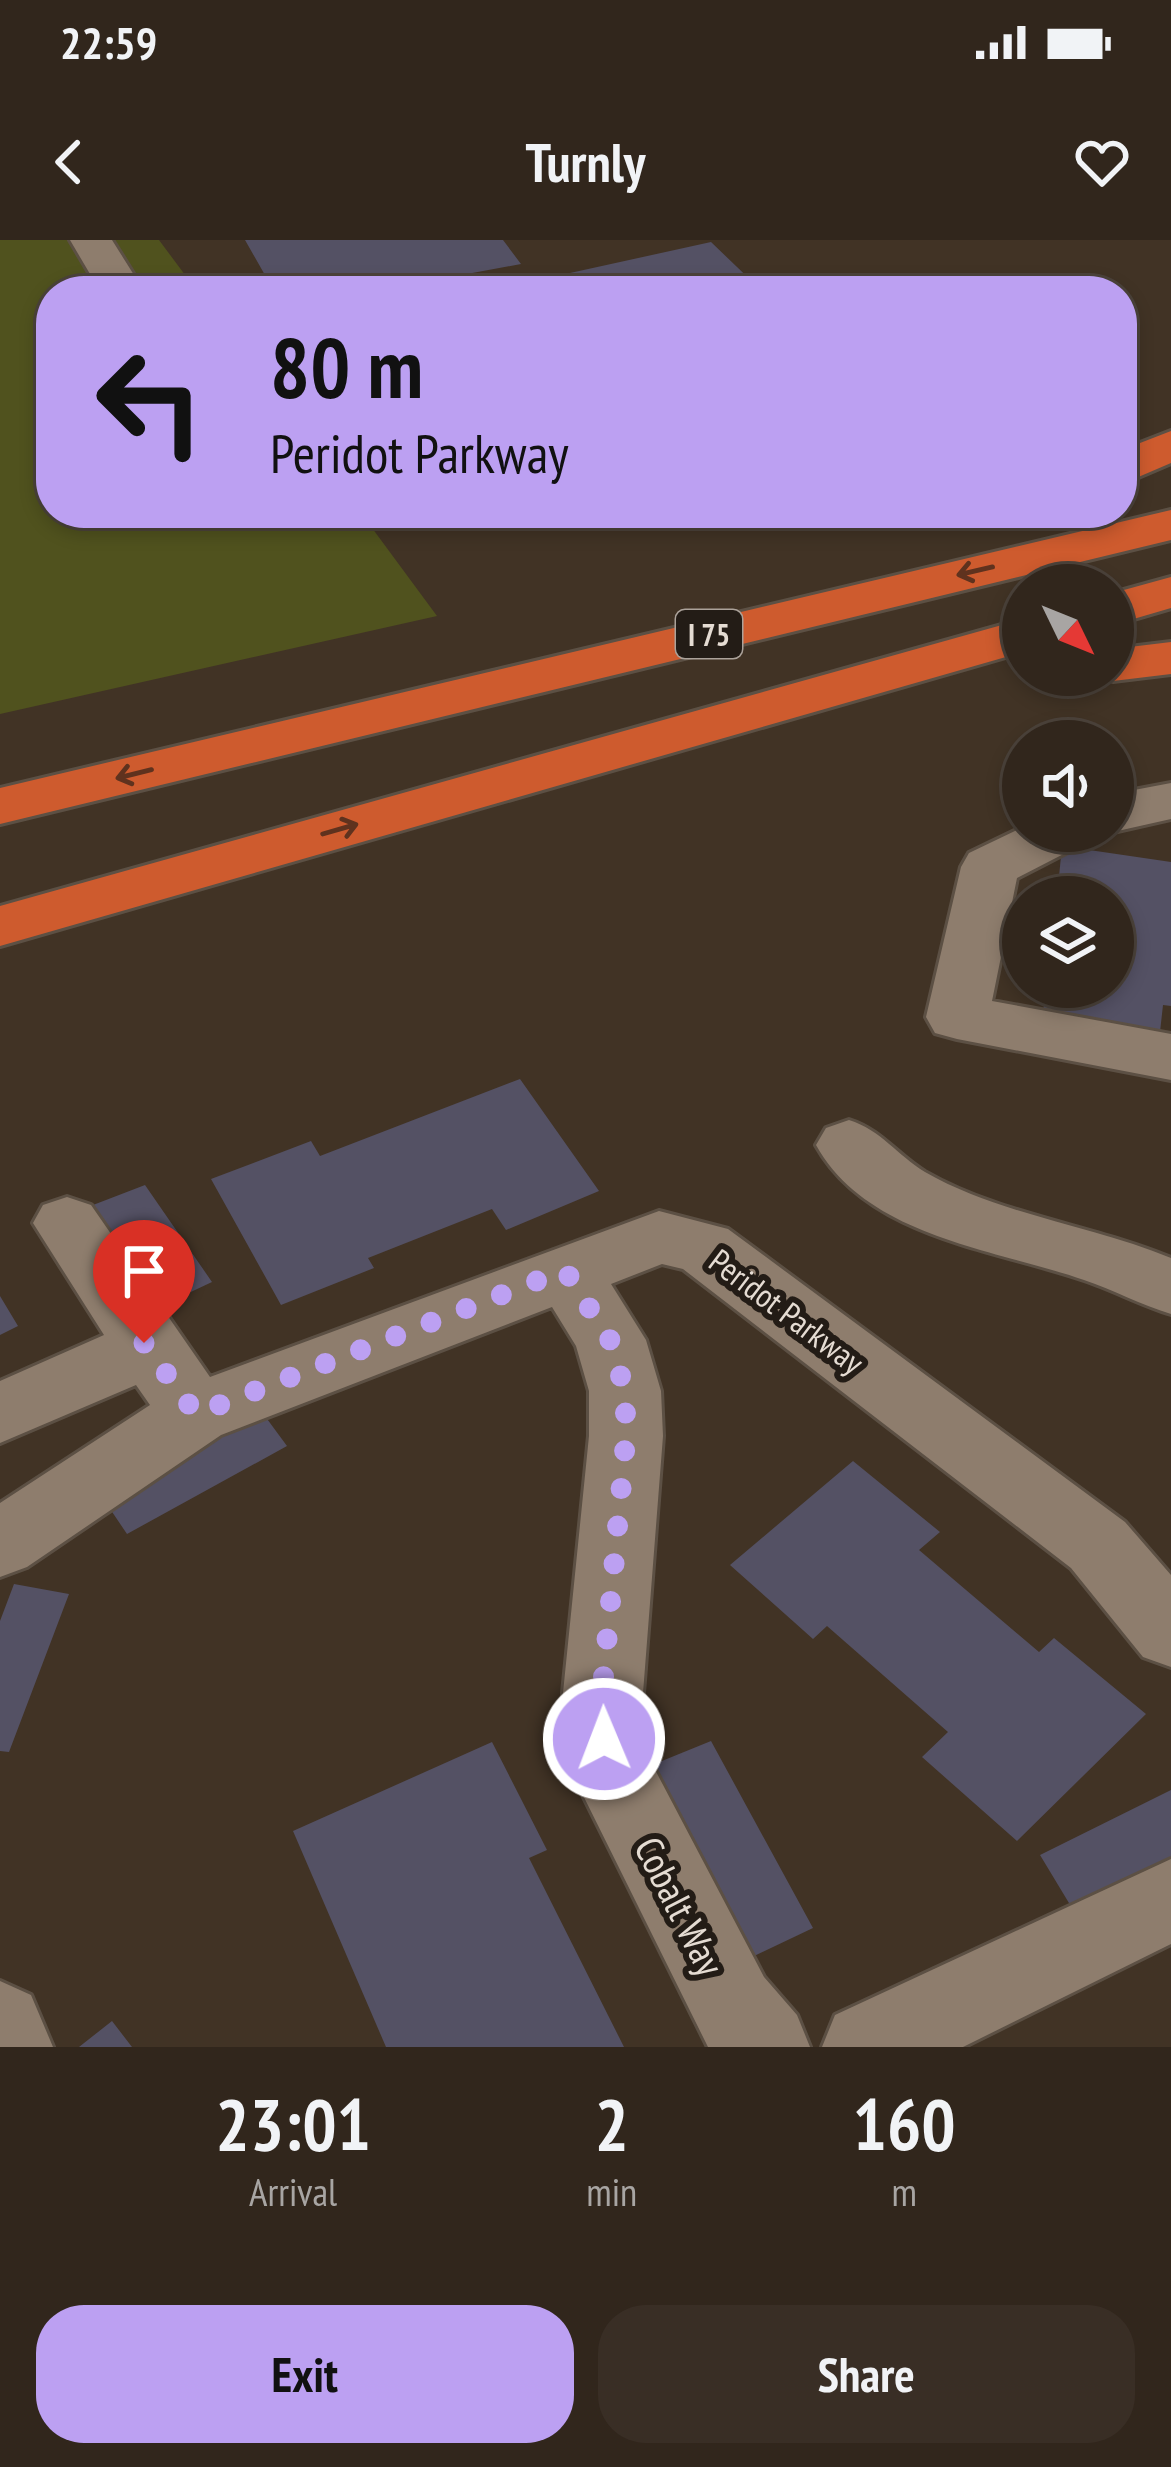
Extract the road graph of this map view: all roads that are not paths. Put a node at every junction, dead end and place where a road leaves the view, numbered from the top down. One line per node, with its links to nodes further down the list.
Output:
1 (91, 240): 2 (street)
2 (113, 276)
3 (1171, 445): 4 (highway)
4 (1137, 462)
5 (1171, 525): 14 (highway, I 75, one-way to 14)
6 (967, 528): 14 (highway)
7 (1171, 592): 8 (highway)
8 (1134, 603)
9 (1002, 641): 13 (highway)
10 (1171, 658): 11 (highway)
11 (1134, 662)
12 (1002, 680): 13 (highway)
13 (674, 736): 19 (highway, one-way to 13)
14 (248, 747): 16 (highway, I 75, one-way to 16)
15 (1171, 801): 17 (street)
16 (0, 806)
17 (1134, 809)
18 (1020, 852): 20 (street)
19 (0, 926)
20 (1171, 1057)
21 (849, 1145): 24 (street)
22 (67, 1223): 25 (street)
23 (565, 1270): 27 (street, Peridot Parkway); 29 (street, Peridot Parkway); 33 (street, Cobalt Way)
24 (1171, 1287)
25 (147, 1348): 26 (street); 27 (street)
26 (0, 1412)
27 (196, 1414): 28 (street, Peridot Parkway)
28 (0, 1544)
29 (1171, 1631)
30 (1171, 1900): 34 (street)
31 (0, 2026): 32 (street)
32 (8, 2047)
33 (765, 2047)
34 (867, 2047)

